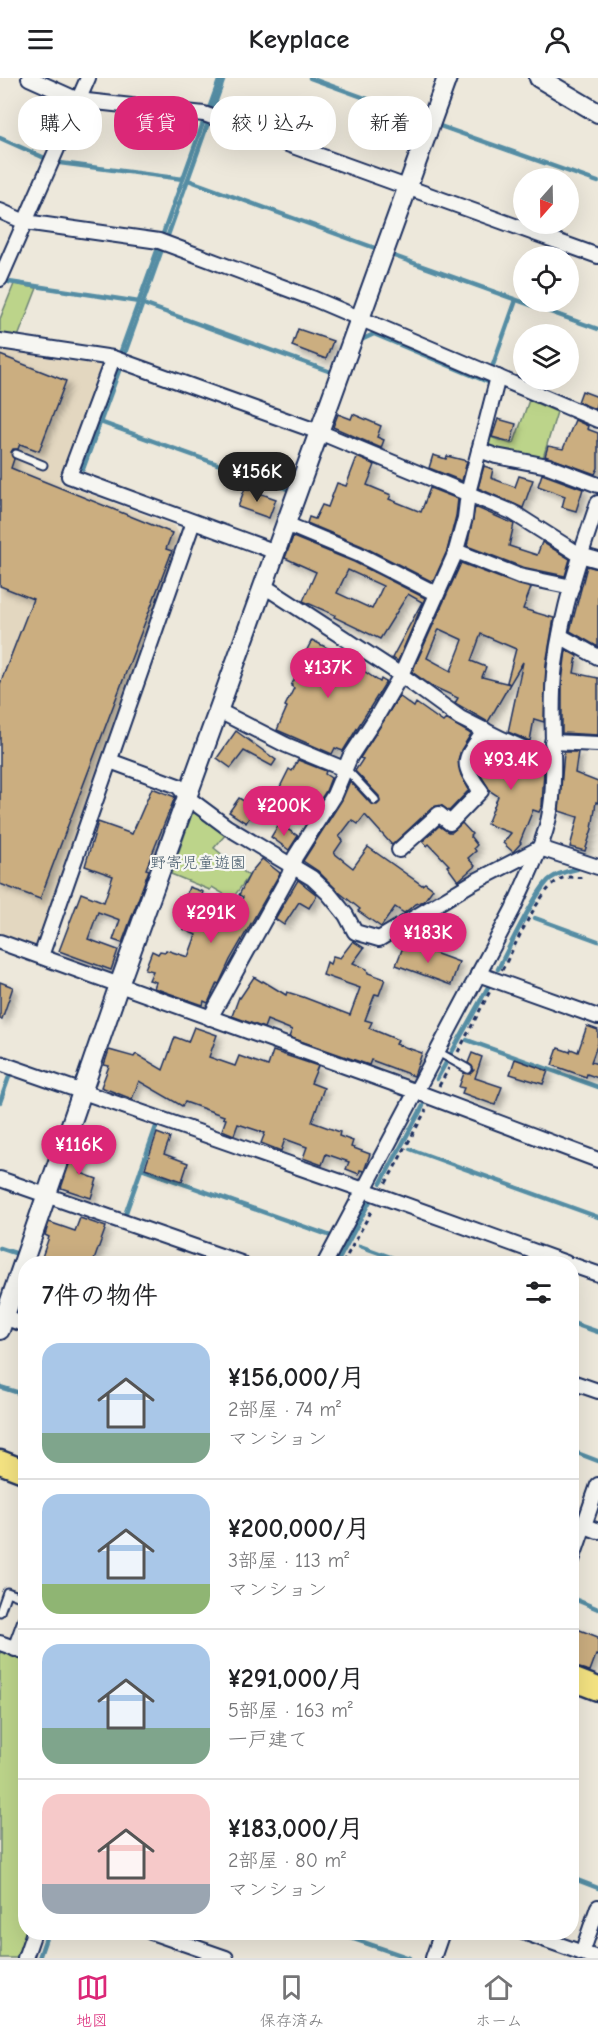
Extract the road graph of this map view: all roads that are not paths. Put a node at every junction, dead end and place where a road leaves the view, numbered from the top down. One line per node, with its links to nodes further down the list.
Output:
1 (29, 78): 5 (street)
2 (88, 78): 6 (street)
3 (447, 78): 10 (street)
4 (538, 78): 8 (street)
5 (69, 96)
6 (80, 96)
7 (102, 103): 10 (street)
8 (598, 114)
9 (56, 150): 12 (street)
10 (407, 188): 13 (street); 15 (street)
11 (0, 211): 12 (street)
12 (25, 222): 14 (street); 15 (street)
13 (598, 256)
14 (0, 279)
15 (360, 318): 18 (street); 20 (street)
16 (0, 341): 17 (street)
17 (113, 358): 20 (street); 27 (street)
18 (498, 377): 19 (street); 21 (street)
19 (598, 420)
20 (319, 432): 25 (street); 28 (street)
21 (479, 450): 24 (street); 25 (street)
22 (16, 454): 23 (lane)
23 (43, 465)
24 (598, 485)
25 (468, 494): 29 (street); 31 (street)
26 (598, 502): 31 (street)
27 (193, 522): 30 (street); 43 (street)
28 (286, 524): 30 (street); 35 (street)
29 (456, 551): 34 (street); 35 (street)
30 (276, 552): 33 (street)
31 (580, 555): 32 (street); 34 (street)
32 (598, 560)
33 (264, 586): 38 (street); 39 (street)
34 (573, 586): 36 (street)
35 (437, 594): 38 (street)
36 (560, 636): 37 (street); 41 (street)
37 (598, 657)
38 (401, 675): 40 (street); 45 (street)
39 (219, 711): 45 (street); 46 (street)
40 (485, 730): 44 (street); 49 (street)
41 (552, 742): 42 (street); 44 (street)
42 (598, 744)
43 (110, 761): 46 (street); 53 (street)
44 (552, 761): 48 (street)
45 (345, 769): 47 (lane); 50 (street)
46 (188, 798): 50 (street); 55 (street)
47 (375, 800)
48 (540, 848): 50 (street); 51 (street); 54 (street)
49 (399, 850)
50 (292, 866): 57 (street)
51 (598, 867)
52 (0, 942): 53 (street)
53 (41, 956): 55 (street)
54 (478, 974): 56 (street); 58 (street)
55 (119, 985): 57 (street); 61 (street)
56 (598, 1017)
57 (210, 1018): 62 (street)
58 (441, 1054): 60 (lane); 62 (street)
59 (0, 1063): 61 (street)
60 (468, 1069)
61 (83, 1092): 65 (street); 66 (street)
62 (417, 1092): 63 (street); 65 (street)
63 (598, 1160)
64 (0, 1179): 66 (street)
65 (364, 1190): 69 (street); 70 (street)
66 (47, 1195): 67 (street); 68 (street)
67 (25, 1256)
68 (221, 1256)
69 (328, 1256)
70 (547, 1256)
71 (579, 1267): 72 (street)
72 (598, 1274)
73 (18, 1276): 74 (street)
74 (2, 1321): 75 (street)
75 (18, 1324)
76 (579, 1384): 77 (street)
77 (598, 1391)
78 (0, 1462): 79 (main road)
79 (18, 1469)
80 (598, 1485): 81 (street)
81 (579, 1521)
82 (579, 1523): 83 (street)
83 (598, 1531)
84 (18, 1596): 85 (lane)
85 (0, 1612)
86 (0, 1643): 87 (street)
87 (18, 1649)
88 (579, 1682): 89 (main road)
89 (598, 1689)
90 (598, 1906): 95 (street)
91 (31, 1940): 96 (street)
92 (174, 1940): 97 (street)
93 (439, 1940): 98 (street)
94 (545, 1940): 95 (street)
95 (582, 1953): 99 (street)
96 (25, 1958)
97 (226, 1958)
98 (433, 1958)
99 (597, 1958)

